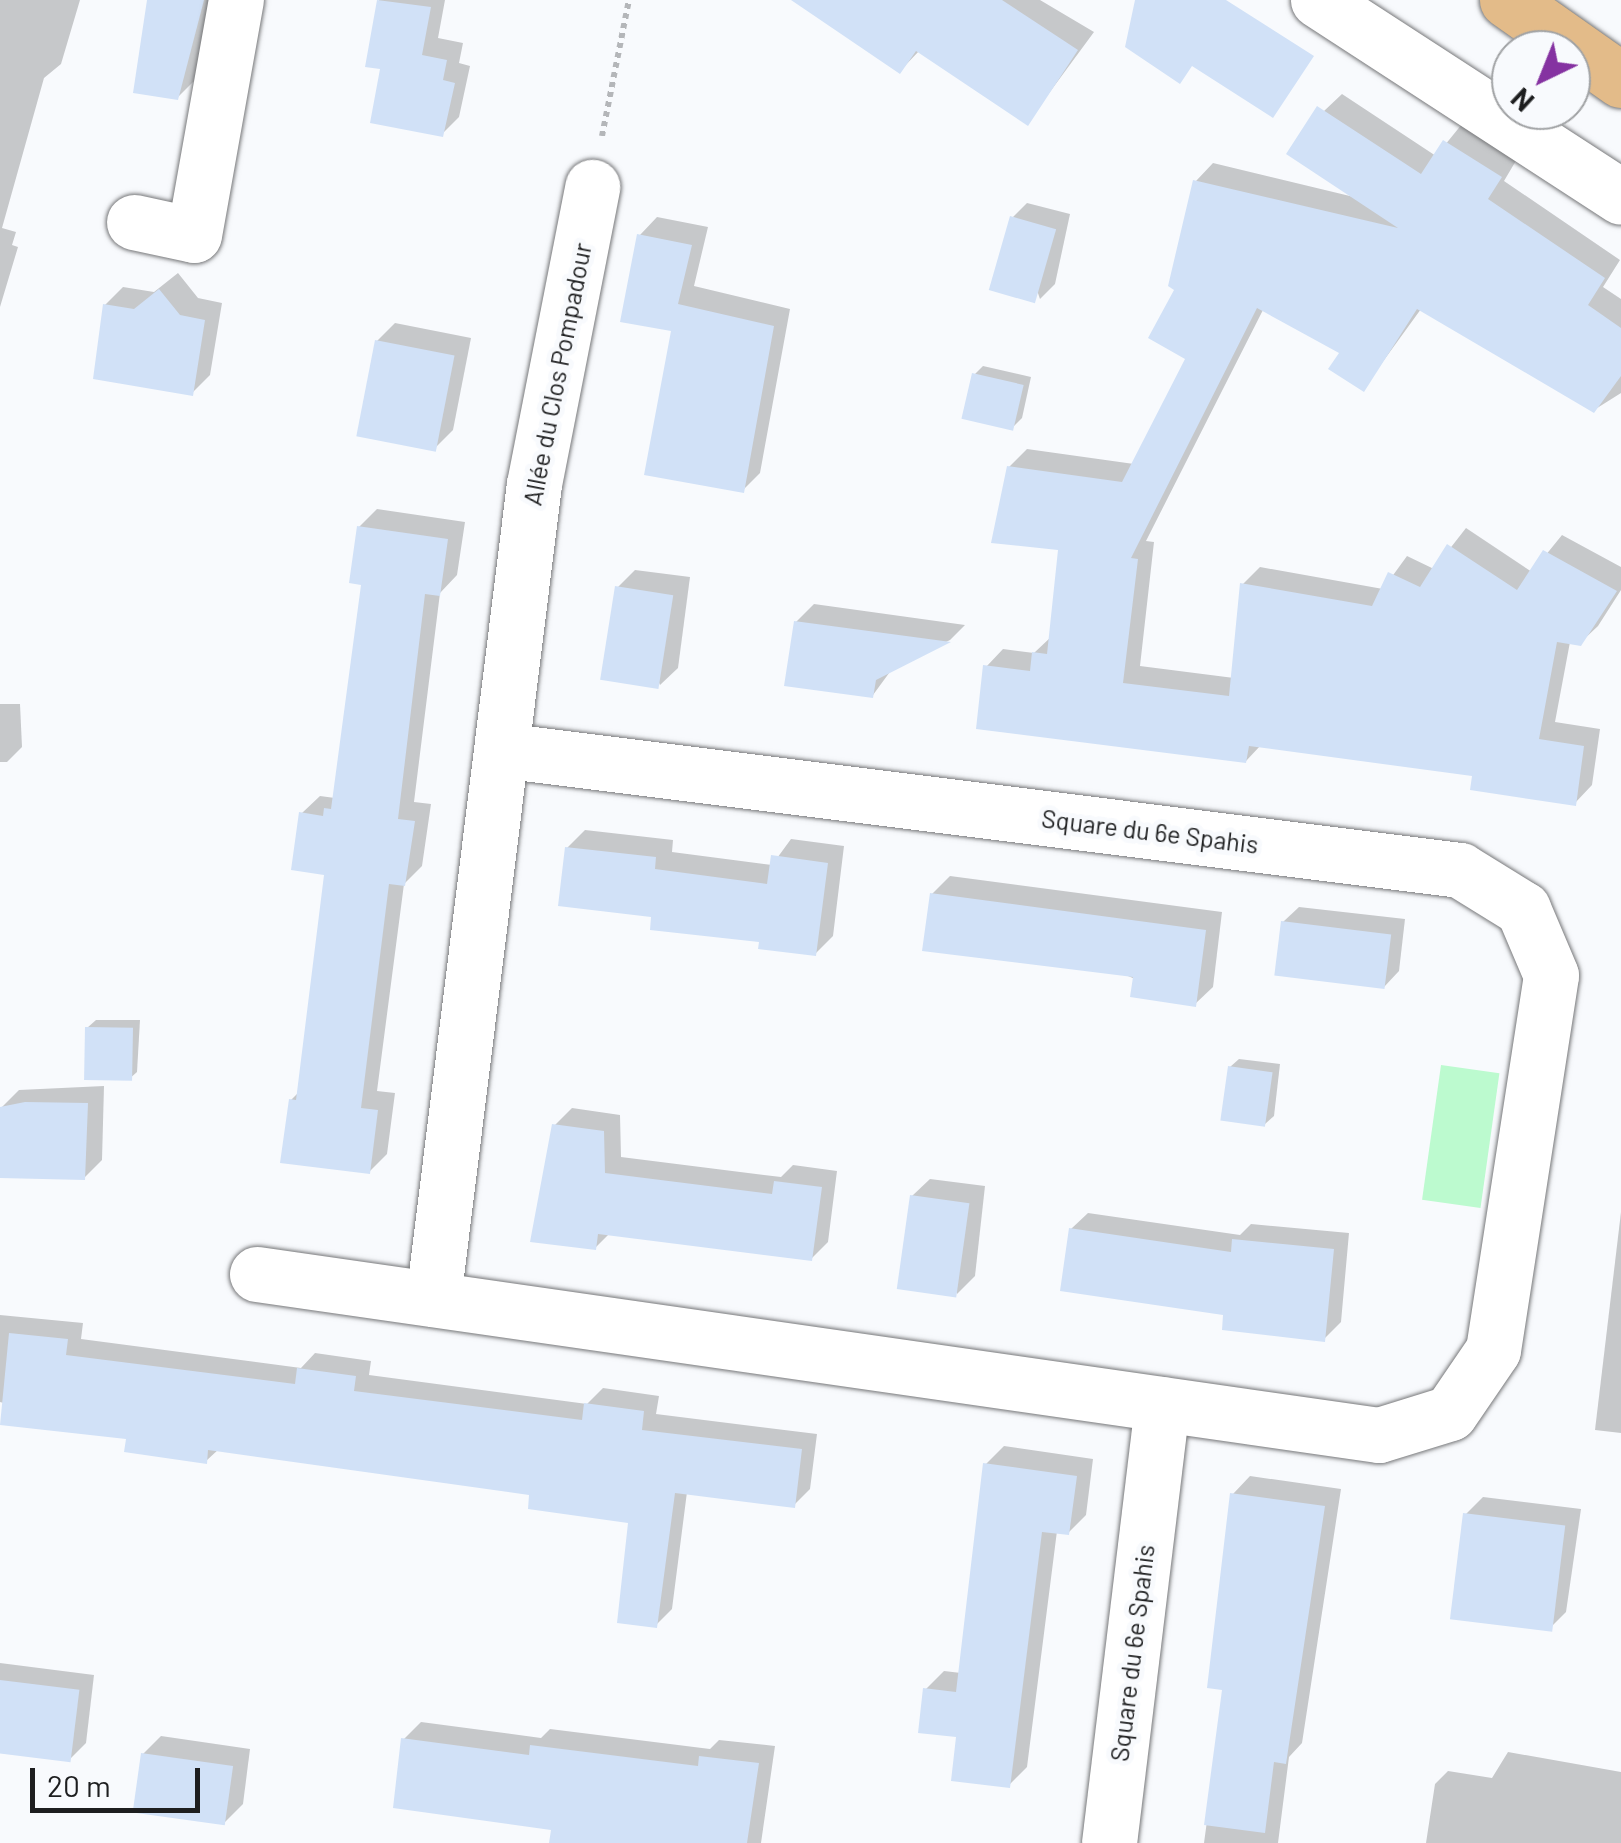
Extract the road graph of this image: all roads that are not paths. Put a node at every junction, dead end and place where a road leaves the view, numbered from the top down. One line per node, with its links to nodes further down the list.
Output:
1 (236, 0): 7 (street)
2 (1318, 0): 6 (street)
3 (1507, 0): 4 (main road)
4 (1621, 80)
5 (592, 186): 8 (street, Allée du Clos Pompadour)
6 (1621, 197)
7 (134, 222)
8 (501, 750): 10 (street); 11 (street, Square du 6e Spahis)
9 (257, 1274): 10 (street, Square du 6e Spahis)
10 (433, 1299): 11 (street, Square du 6e Spahis)
11 (1162, 1404): 12 (street, Square du 6e Spahis)
12 (1109, 1843)

